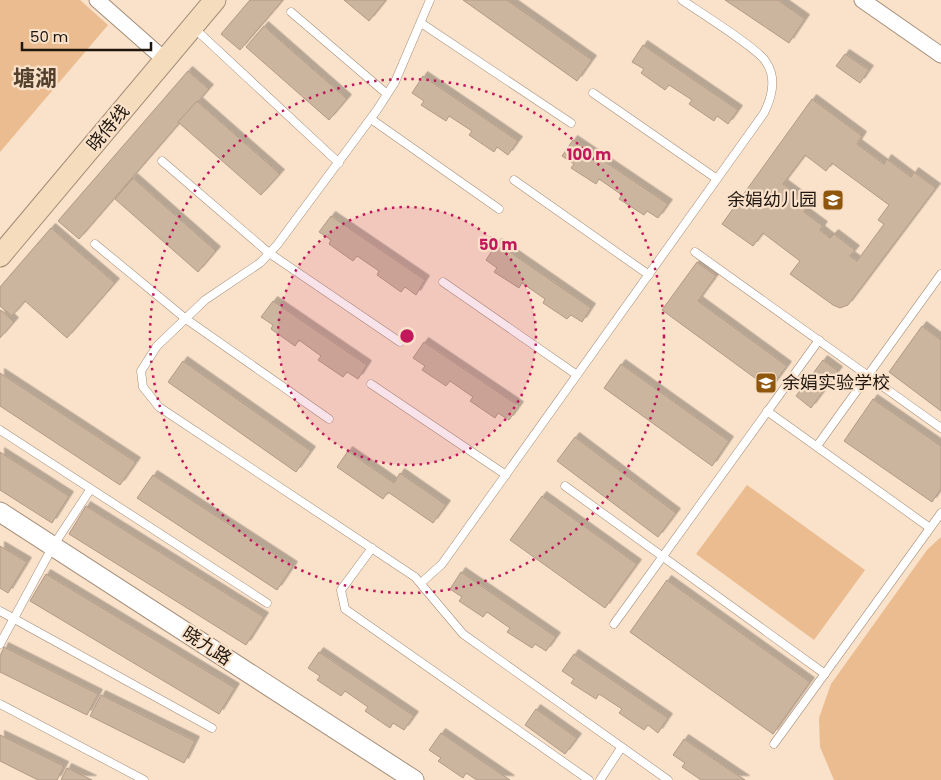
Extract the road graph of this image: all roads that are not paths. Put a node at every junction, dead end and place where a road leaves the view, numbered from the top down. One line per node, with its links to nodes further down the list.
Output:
1 (97, 0): 10 (street)
2 (215, 0): 8 (main road, 晓侍线)
3 (430, 0): 7 (lane)
4 (682, 0): 17 (lane)
5 (862, 0): 9 (street)
6 (291, 12): 12 (lane)
7 (421, 23): 12 (lane); 14 (lane)
8 (193, 27): 10 (main road, 晓侍线); 16 (lane)
9 (941, 56)
10 (165, 60): 23 (main road, 晓侍线)
11 (593, 93): 17 (lane)
12 (387, 94): 13 (lane)
13 (371, 119): 16 (lane); 19 (lane)
14 (571, 124)
15 (162, 161): 22 (lane)
16 (339, 163): 22 (lane)
17 (717, 179): 24 (lane)
18 (514, 180): 24 (lane)
19 (499, 209)
20 (95, 244): 27 (lane)
21 (695, 252): 28 (lane)
22 (269, 253): 27 (lane); 29 (lane)
23 (0, 256)
24 (649, 274): 30 (lane)
25 (941, 276): 31 (lane)
26 (443, 282): 30 (lane)
27 (186, 319): 34 (lane); 45 (lane)
28 (819, 340): 31 (lane); 33 (lane)
29 (400, 342)
30 (578, 375): 38 (lane)
31 (868, 376): 35 (lane); 37 (lane)
32 (371, 384): 38 (lane)
33 (767, 411): 37 (lane); 46 (lane)
34 (329, 419)
35 (941, 428)
36 (0, 430): 40 (lane)
37 (817, 446): 43 (lane)
38 (506, 475): 47 (lane)
39 (565, 486): 46 (lane)
40 (90, 490): 44 (lane); 48 (lane)
41 (0, 512): 44 (street, 晓九路)
42 (941, 513): 43 (lane)
43 (930, 528): 53 (lane)
44 (53, 546): 50 (lane); 59 (street, 晓九路)
45 (372, 548): 47 (lane); 60 (lane)
46 (662, 556): 51 (lane); 53 (lane)
47 (421, 583): 57 (lane)
48 (267, 603)
49 (0, 611): 50 (lane)
50 (14, 618): 52 (lane); 55 (lane)
51 (614, 624)
52 (0, 644)
53 (825, 674): 56 (lane)
54 (0, 704): 58 (lane)
55 (212, 728)
56 (774, 744)
57 (622, 748): 61 (lane); 62 (lane)
58 (144, 780)
59 (414, 780)
60 (588, 780)
61 (600, 780)
62 (668, 780)

